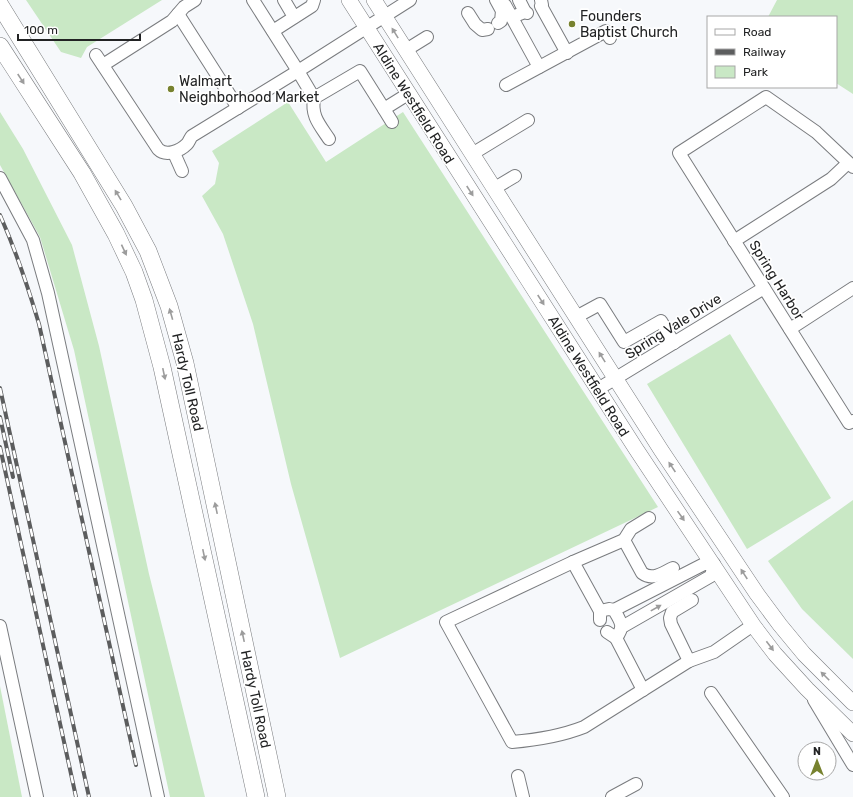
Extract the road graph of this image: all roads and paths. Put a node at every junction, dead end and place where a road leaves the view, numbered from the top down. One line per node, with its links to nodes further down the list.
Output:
1 (195, 0): 13 (street)
2 (253, 0): 18 (street)
3 (284, 0): 15 (street)
4 (314, 0): 15 (street)
5 (349, 0): 17 (main road, Aldine Westfield Road)
6 (374, 0): 14 (main road, Aldine Westfield Road)
7 (410, 0): 14 (street)
8 (519, 0): 16 (street)
9 (541, 0): 23 (street)
10 (500, 3): 12 (street); 16 (street)
11 (0, 5): 76 (highway, Hardy Toll Road, one-way to 11)
12 (468, 13)
13 (178, 14): 25 (street); 31 (street)
14 (385, 16): 17 (street); 22 (main road, Aldine Westfield Road, one-way to 14)
15 (294, 17): 18 (street)
16 (512, 17): 26 (street)
17 (366, 28): 27 (street); 29 (main road, Aldine Westfield Road)
18 (273, 31): 27 (street)
19 (427, 38): 22 (street)
20 (610, 38): 23 (street)
21 (0, 46): 75 (highway, Hardy Toll Road, one-way to 75)
22 (406, 50): 37 (main road, Aldine Westfield Road)
23 (567, 52): 26 (street)
24 (96, 54): 25 (street)
25 (103, 65): 36 (street)
26 (539, 67): 28 (street)
27 (298, 71): 30 (street); 31 (street)
28 (506, 85)
29 (408, 94): 32 (street); 39 (main road, Aldine Westfield Road)
30 (314, 98): 32 (street); 35 (street)
31 (238, 108): 36 (street)
32 (384, 109): 34 (street)
33 (528, 120): 37 (street)
34 (392, 122)
35 (329, 139)
36 (174, 152): 40 (street)
37 (472, 154): 39 (main road); 43 (main road, Aldine Westfield Road)
38 (850, 165): 44 (street); 44 (street, Spring Harbor)
39 (454, 166): 51 (main road, Aldine Westfield Road, one-way to 51)
40 (182, 171)
41 (515, 176): 43 (street)
42 (0, 178): 74 (street)
43 (495, 188): 47 (main road, Aldine Westfield Road)
44 (734, 241): 45 (street, Spring Harbor)
45 (764, 288): 48 (street, Spring Harbor); 49 (street, Spring Vale Drive)
46 (853, 288): 48 (street)
47 (576, 318): 49 (street); 50 (main road, Aldine Westfield Road, one-way to 47)
48 (790, 329): 52 (street, Spring Harbor)
49 (674, 343): 50 (street, Spring Vale Drive)
50 (615, 379): 51 (street, Spring Vale Drive); 55 (main road, Aldine Westfield Road, one-way to 50)
51 (598, 389): 57 (main road, Aldine Westfield Road, one-way to 57)
52 (851, 422)
53 (649, 518): 54 (street)
54 (624, 540): 56 (street); 58 (street)
55 (731, 554): 57 (main road); 68 (main road, Aldine Westfield Road, one-way to 55)
56 (573, 562): 60 (street); 66 (street)
57 (714, 564): 60 (street); 61 (main road, Aldine Westfield Road); 63 (street, one-way to 57)
58 (673, 568)
59 (692, 600): 64 (street)
60 (614, 610): 63 (street)
61 (753, 625): 64 (street); 65 (main road, Aldine Westfield Road, one-way to 65)
62 (0, 626): 73 (street)
63 (622, 627): 66 (street)
64 (690, 661): 66 (street)
65 (807, 689): 69 (main road, Aldine Westfield Road); 70 (street)
66 (643, 690)
67 (711, 693): 79 (street)
68 (853, 703)
69 (853, 734)
70 (853, 765)
71 (518, 776): 77 (street)
72 (636, 784): 78 (street)
73 (37, 797)
74 (158, 797)
75 (256, 797)
76 (277, 797)
77 (523, 797)
78 (612, 797)
79 (783, 797)

